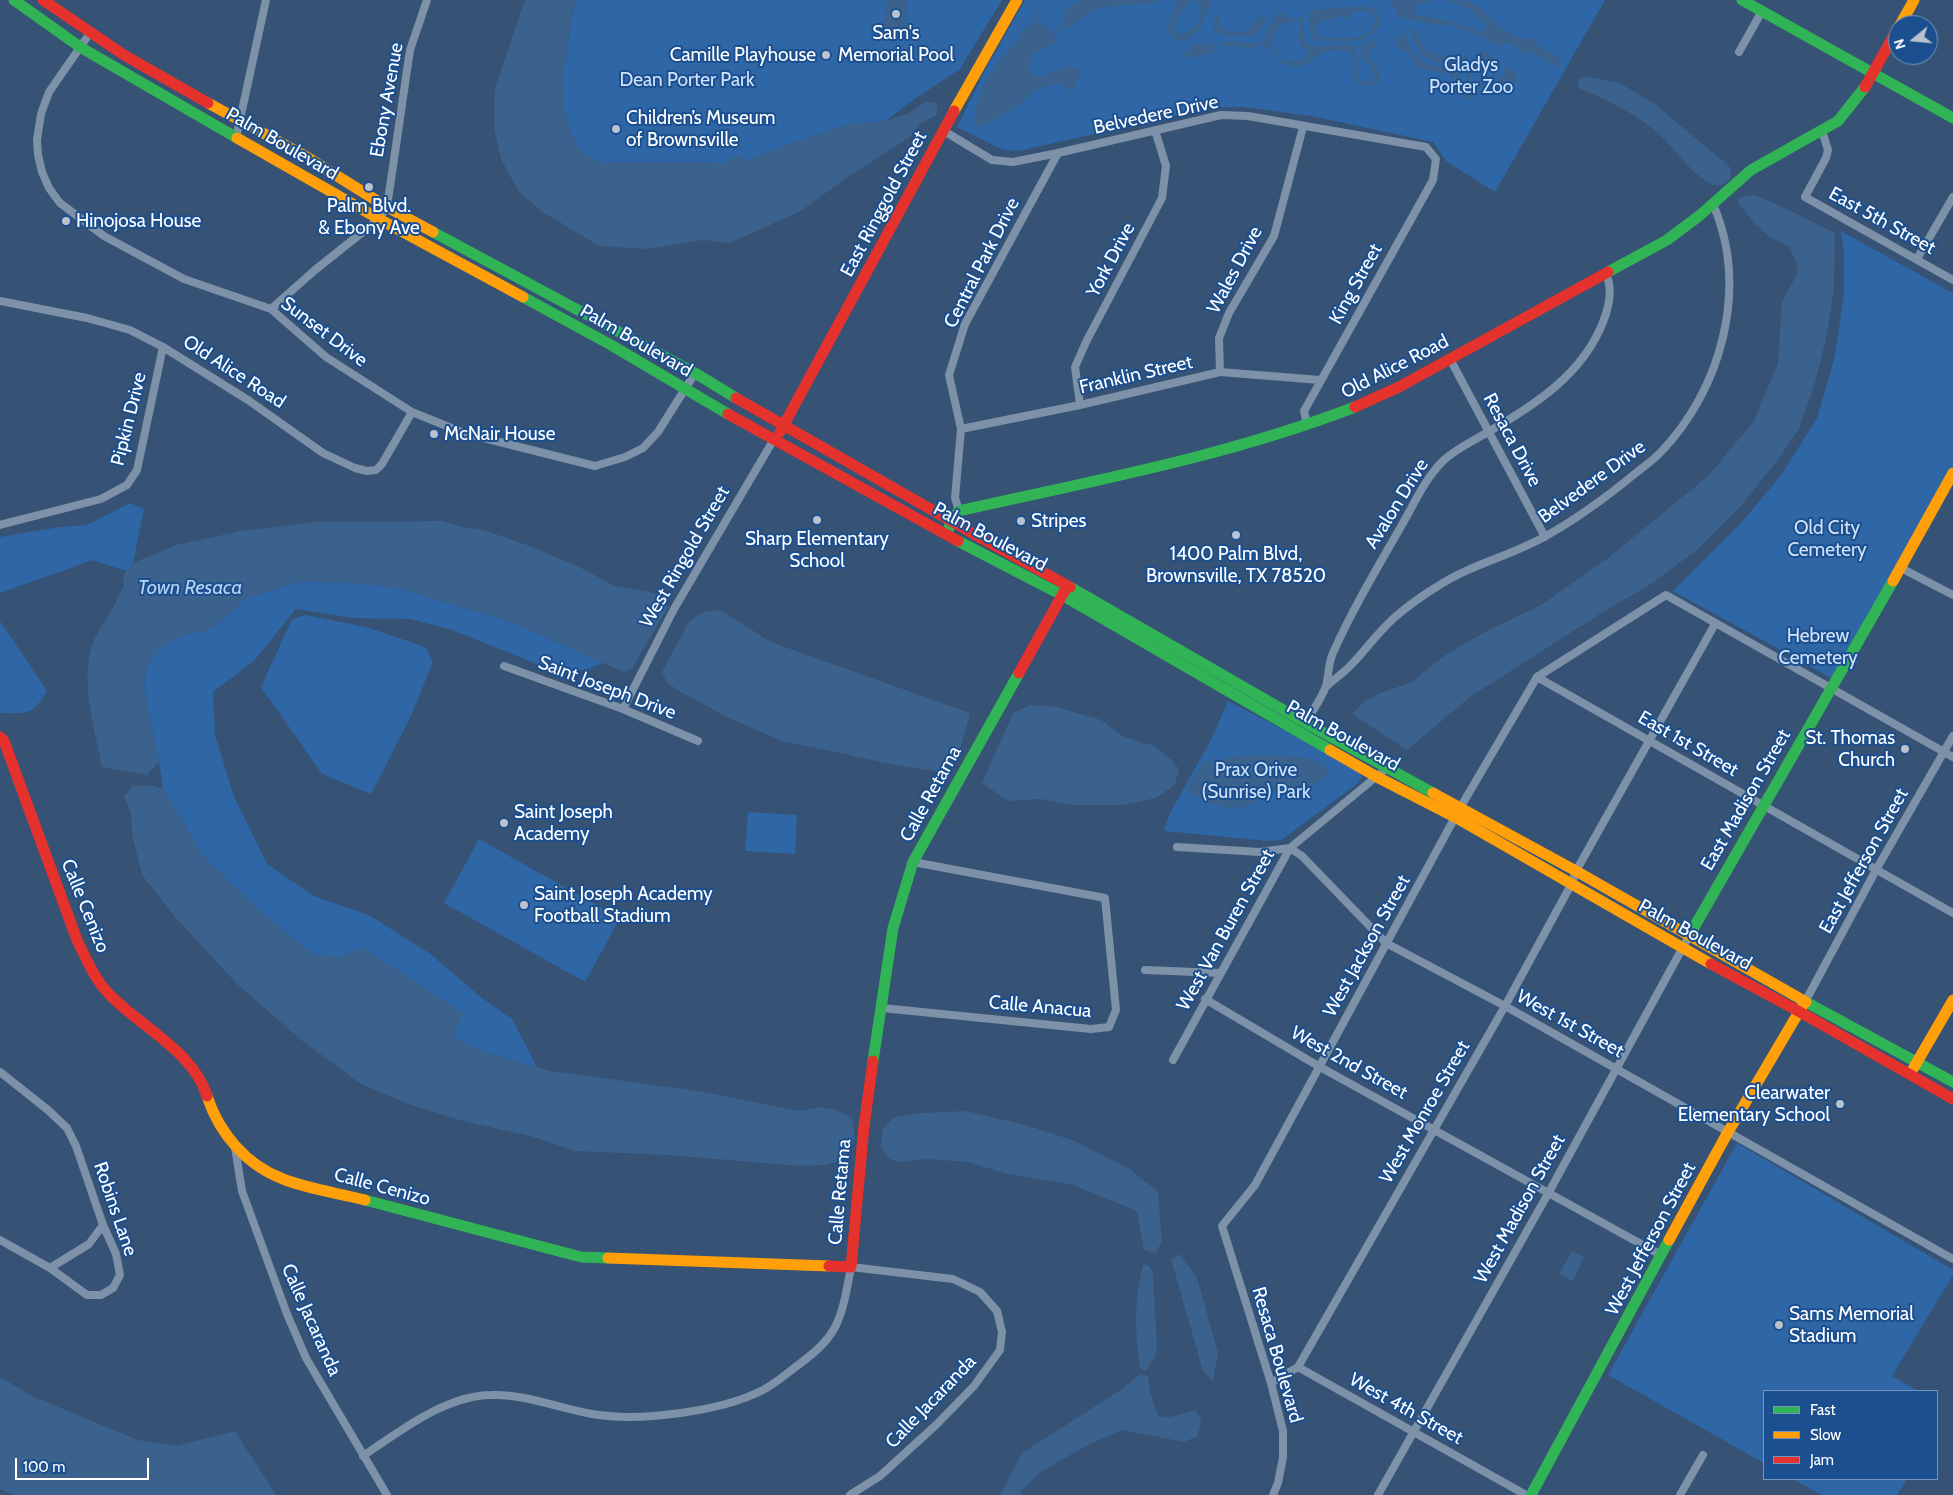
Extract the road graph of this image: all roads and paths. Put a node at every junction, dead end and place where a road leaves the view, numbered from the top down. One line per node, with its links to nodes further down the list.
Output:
1 (14, 0): 12 (main road, Palm Boulevard)
2 (43, 0): 10 (main road, Palm Boulevard)
3 (266, 0): 16 (street)
4 (427, 0): 26 (street, Ebony Avenue)
5 (1017, 0): 19 (main road, East Ringgold Street)
6 (1742, 0): 8 (main road)
7 (1914, 0): 9 (main road, Old Alice Road)
8 (1762, 11): 13 (street); 14 (main road)
9 (1905, 15)
10 (90, 34): 12 (street, Sunset Drive); 16 (main road, Palm Boulevard)
11 (1888, 45): 14 (main road, Old Alice Road)
12 (80, 47): 21 (main road, Palm Boulevard); 32 (street, Sunset Drive)
13 (1739, 52)
14 (1872, 73): 15 (main road); 20 (main road, Old Alice Road)
15 (1953, 118)
16 (241, 122): 21 (street); 26 (main road, Palm Boulevard)
17 (1303, 127): 18 (street, Belvedere Drive); 23 (street, Belvedere Drive); 35 (street, Wales Drive)
18 (1155, 130): 22 (street, Belvedere Drive); 39 (street, York Drive)
19 (944, 131): 22 (street, Belvedere Drive); 42 (main road, East Ringgold Street)
20 (1822, 131): 25 (main road, Old Alice Road); 28 (street, East 5th Street)
21 (236, 138): 27 (main road, Palm Boulevard)
22 (1058, 154): 43 (street, Central Park Drive)
23 (1436, 160): 37 (street, King Street)
24 (1953, 197): 28 (street)
25 (1713, 204): 29 (main road, Old Alice Road); 51 (street, Belvedere Drive)
26 (386, 207): 27 (street); 36 (main road, Palm Boulevard)
27 (379, 219): 32 (street); 38 (main road, Palm Boulevard)
28 (1918, 259): 30 (street, East 5th Street)
29 (1606, 274): 34 (main road, Old Alice Road); 44 (street, Avalon Drive)
30 (1953, 280)
31 (0, 300): 33 (street, Old Alice Road)
32 (271, 310): 40 (street, Sunset Drive)
33 (163, 347): 40 (street, Old Alice Road); 49 (street, Pipkin Drive)
34 (1450, 359): 41 (main road, Old Alice Road); 44 (street, Resaca Drive)
35 (1220, 372): 37 (street, Franklin Street); 39 (street, Franklin Street)
36 (695, 373): 38 (street, Sunset Drive); 42 (main road, Palm Boulevard)
37 (1320, 380): 41 (street, King Street)
38 (685, 390): 40 (street, Sunset Drive); 45 (main road, Palm Boulevard)
39 (1080, 405): 43 (street, Franklin Street)
40 (412, 412)
41 (1307, 424): 47 (main road, Old Alice Road)
42 (784, 426): 45 (main road, West Ringold Street); 48 (main road, Palm Boulevard)
43 (961, 429): 47 (street, Central Park Drive)
44 (1490, 431): 51 (street, Resaca Drive); 58 (street, Avalon Drive)
45 (774, 439): 50 (main road, Palm Boulevard); 60 (street, West Ringold Street)
46 (1953, 472): 52 (main road, East Madison Street)
47 (959, 511): 48 (main road)
48 (950, 521): 50 (main road); 53 (main road, Palm Boulevard)
49 (0, 524)
50 (947, 535): 53 (main road, Palm Boulevard)
51 (1545, 536): 58 (street, Belvedere Drive)
52 (1901, 568): 54 (street); 59 (main road, East Madison Street)
53 (1065, 590): 61 (main road, Palm Boulevard); 69 (main road, Palm Boulevard); 74 (main road, Calle Retama)
54 (1953, 596)
55 (1715, 624): 57 (street); 59 (street); 64 (street, West Monroe Street)
56 (504, 666): 60 (street, Saint Joseph Drive)
57 (1537, 677): 64 (street, East 1st Street); 71 (street, West Jackson Street)
58 (1326, 687): 61 (street, Avalon Drive)
59 (1831, 689): 66 (street); 70 (main road, East Madison Street)
60 (622, 709): 65 (street, Saint Joseph Drive)
61 (1306, 722): 68 (main road, Palm Boulevard)
62 (1953, 736): 66 (street, East Jefferson Street)
63 (0, 737): 101 (main road, Calle Cenizo)
64 (1649, 740): 70 (street, East 1st Street); 76 (street, West Monroe Street)
65 (698, 741)
66 (1944, 752): 67 (street); 75 (street, East Jefferson Street)
67 (1953, 757)
68 (1388, 767): 69 (street, West Van Buren Street); 71 (main road, Palm Boulevard)
69 (1377, 777): 71 (main road, Palm Boulevard); 73 (street, West Van Buren Street)
70 (1762, 805): 75 (street, East 1st Street); 81 (main road, East Madison Street)
71 (1458, 812): 76 (main road, Palm Boulevard); 77 (main road, Palm Boulevard); 82 (street, West Jackson Street)
72 (1177, 847): 73 (street)
73 (1290, 848): 82 (street, West 1st Street); 85 (street, West Van Buren Street)
74 (913, 862): 90 (main road, Calle Retama); 90 (street, Calle Anacua)
75 (1876, 870): 79 (street, East 1st Street); 89 (street, East Jefferson Street)
76 (1576, 871): 77 (street, West Monroe Street); 78 (main road, Palm Boulevard)
77 (1572, 883): 80 (main road, Palm Boulevard); 88 (street, West Monroe Street)
78 (1634, 904): 80 (main road); 81 (main road, Palm Boulevard)
79 (1953, 913)
80 (1628, 917): 83 (main road, Palm Boulevard)
81 (1689, 936): 83 (street, West Madison Street); 89 (main road, Palm Boulevard)
82 (1386, 943): 88 (street, West 1st Street); 93 (street, West Jackson Street)
83 (1682, 949): 89 (main road, Palm Boulevard); 94 (street, West Madison Street)
84 (1145, 970): 85 (street)
85 (1220, 973): 86 (street, West Van Buren Street)
86 (1206, 999): 91 (street, West Van Buren Street); 93 (street, West 2nd Street)
87 (1953, 1000): 92 (main road)
88 (1505, 1006): 94 (street, West 1st Street); 99 (street, West Monroe Street)
89 (1802, 1007): 92 (main road, Palm Boulevard); 96 (main road, Palm Boulevard); 100 (main road, West Jefferson Street)
90 (882, 1008): 108 (main road, Calle Retama)
91 (1173, 1060)
92 (1917, 1063): 96 (main road); 97 (main road, Palm Boulevard)
93 (1320, 1066): 99 (street, West 2nd Street); 104 (street, West Jackson Street)
94 (1615, 1068): 100 (street, West 1st Street); 102 (street, West Madison Street)
95 (0, 1072): 103 (street, Robins Lane)
96 (1909, 1074): 98 (main road, Palm Boulevard)
97 (1953, 1082)
98 (1953, 1099)
99 (1434, 1129): 102 (street, West 2nd Street); 111 (street, West Monroe Street)
100 (1728, 1132): 106 (main road, West Jefferson Street); 107 (street, West 1st Street)
101 (235, 1146): 108 (main road, Calle Cenizo); 115 (street, Calle Jacaranda)
102 (1549, 1192): 106 (street, West 2nd Street); 113 (street, West Madison Street)
103 (103, 1226): 109 (street); 109 (street, Robins Lane)
104 (1222, 1226): 112 (street, Resaca Boulevard)
105 (0, 1240): 109 (street, Robins Lane)
106 (1662, 1255): 121 (main road, West Jefferson Street)
107 (1953, 1259)
108 (851, 1267): 110 (street, Calle Cenizo); 115 (street, Calle Retama)
109 (50, 1268)
110 (997, 1311): 117 (street, Calle Jacaranda)
111 (1298, 1367): 112 (street); 113 (street, West 4th Street)
112 (1271, 1383): 118 (street, Resaca Boulevard)
113 (1414, 1432): 119 (street, West Madison Street); 120 (street, West 4th Street)
114 (1703, 1455): 122 (street)
115 (363, 1456): 116 (street, Calle Jacaranda)
116 (387, 1495)
117 (850, 1495)
118 (1273, 1495)
119 (1378, 1495)
120 (1526, 1495)
121 (1531, 1495)
122 (1680, 1495)

